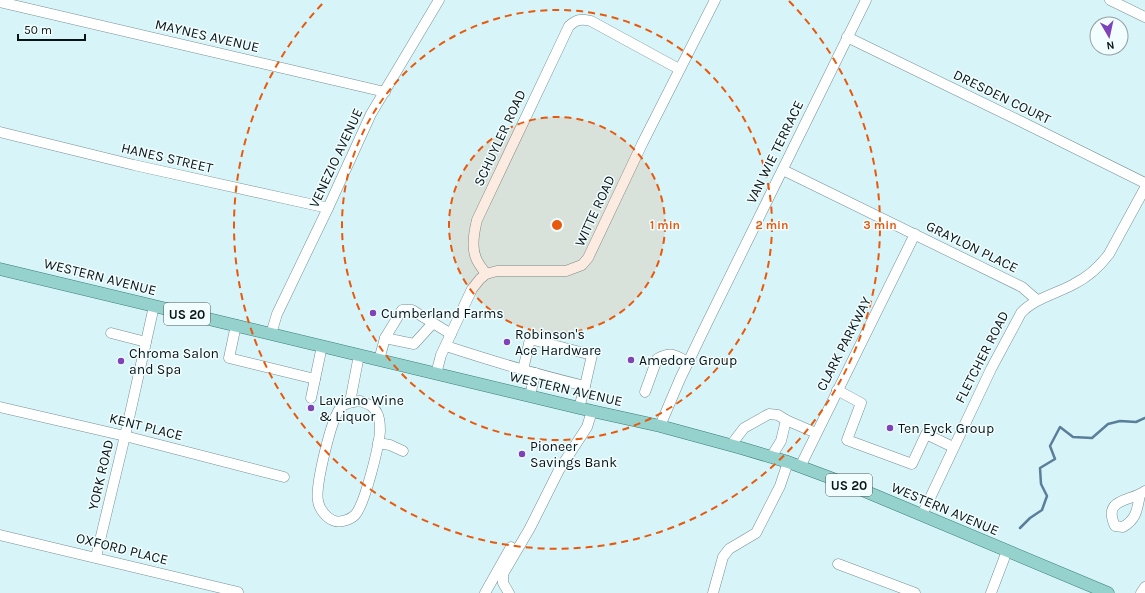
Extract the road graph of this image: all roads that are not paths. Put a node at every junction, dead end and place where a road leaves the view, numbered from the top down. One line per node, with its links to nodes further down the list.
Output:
1 (439, 0): 9 (street, VENEZIO AVENUE)
2 (715, 0): 8 (street, WITTE ROAD)
3 (866, 0): 7 (street, VAN WIE TERRACE)
4 (1110, 0): 6 (street)
5 (0, 2): 9 (street, MAYNES AVENUE)
6 (1145, 17)
7 (847, 37): 11 (street, VAN WIE TERRACE); 12 (street, DRESDEN COURT)
8 (679, 69): 17 (street, WITTE ROAD); 17 (street, SCHUYLER ROAD)
9 (385, 92): 14 (street, VENEZIO AVENUE)
10 (0, 132): 14 (street, HANES STREET)
11 (783, 170): 15 (street, GRAYLON PLACE); 31 (street, VAN WIE TERRACE)
12 (1145, 183)
13 (1145, 188): 18 (street, FLETCHER ROAD)
14 (328, 208): 23 (street, VENEZIO AVENUE)
15 (915, 234): 18 (street, GRAYLON PLACE); 37 (street, CLARK PARKWAY)
16 (0, 269): 19 (main road, WESTERN AVENUE / US 20)
17 (486, 274): 24 (street)
18 (1037, 300): 51 (street, FLETCHER ROAD)
19 (154, 306): 21 (main road, WESTERN AVENUE / US 20); 26 (street, YORK ROAD)
20 (434, 323): 24 (street); 25 (street); 25 (street)
21 (236, 325): 23 (main road, WESTERN AVENUE / US 20); 35 (street)
22 (111, 333): 26 (street)
23 (271, 334): 27 (main road, WESTERN AVENUE / US 20)
24 (451, 334): 28 (street)
25 (385, 338): 30 (street)
26 (146, 342): 48 (street, YORK ROAD)
27 (322, 346): 29 (main road, WESTERN AVENUE / US 20); 35 (street)
28 (446, 346): 32 (street); 34 (street)
29 (359, 355): 30 (main road, WESTERN AVENUE / US 20); 41 (street)
30 (379, 360): 34 (main road, WESTERN AVENUE / US 20)
31 (688, 362): 38 (street); 46 (street, VAN WIE TERRACE)
32 (523, 370): 33 (street); 36 (street)
33 (534, 373): 36 (street); 39 (street)
34 (436, 374): 39 (main road, WESTERN AVENUE / US 20)
35 (315, 379): 40 (street)
36 (585, 386): 43 (street)
37 (837, 390): 47 (street, CLARK PARKWAY); 51 (street)
38 (645, 392)
39 (530, 396): 43 (main road, WESTERN AVENUE / US 20)
40 (311, 398)
41 (350, 402): 49 (street); 49 (street)
42 (0, 407): 48 (street, KENT PLACE)
43 (579, 408): 44 (main road, WESTERN AVENUE / US 20)
44 (592, 412): 46 (main road, WESTERN AVENUE / US 20); 58 (street)
45 (786, 420): 47 (street); 50 (street); 53 (street)
46 (660, 426): 50 (main road, WESTERN AVENUE / US 20)
47 (816, 433): 55 (street, CLARK PARKWAY)
48 (125, 436): 56 (street, KENT PLACE); 61 (street, YORK ROAD)
49 (378, 443): 52 (street)
50 (732, 445): 53 (main road, WESTERN AVENUE / US 20)
51 (953, 447): 57 (street, FLETCHER ROAD)
52 (403, 451)
53 (771, 457): 54 (main road, WESTERN AVENUE / US 20)
54 (788, 462): 55 (main road, WESTERN AVENUE / US 20); 67 (street)
55 (800, 466): 57 (main road, WESTERN AVENUE / US 20)
56 (284, 477)
57 (922, 515): 60 (main road, WESTERN AVENUE / US 20)
58 (530, 528): 65 (street); 66 (street)
59 (0, 535): 61 (street, OXFORD PLACE)
60 (1007, 551): 69 (street); 70 (main road, WESTERN AVENUE / US 20)
61 (96, 557): 64 (street, OXFORD PLACE)
62 (838, 564): 68 (street)
63 (1145, 587): 71 (street)
64 (238, 592)
65 (485, 593)
66 (509, 593)
67 (713, 593)
68 (915, 593)
69 (991, 593)
70 (1108, 593)
71 (1142, 593)

